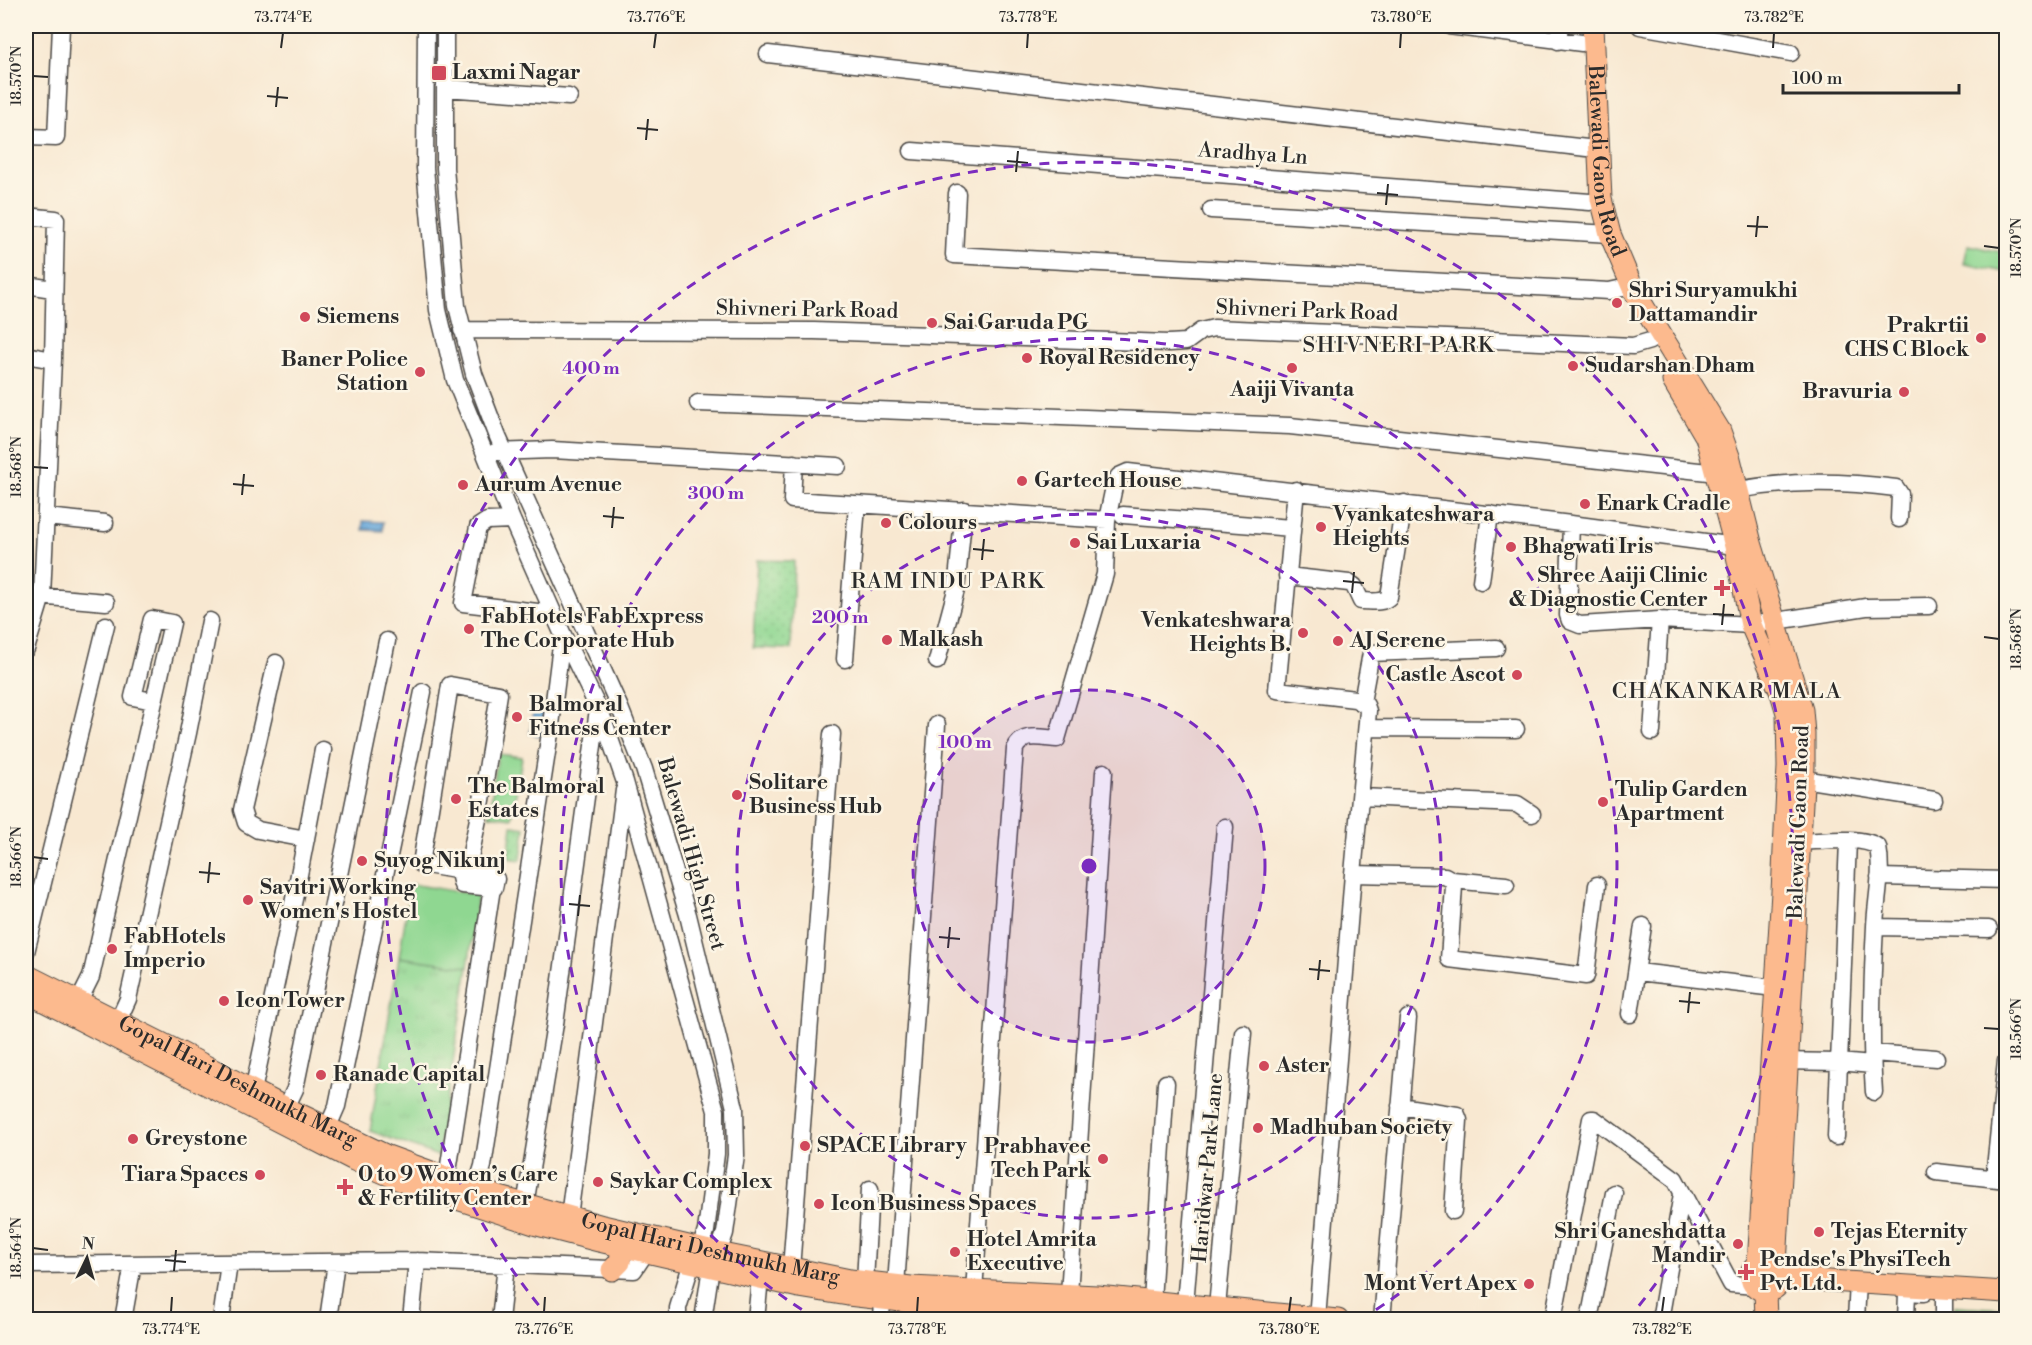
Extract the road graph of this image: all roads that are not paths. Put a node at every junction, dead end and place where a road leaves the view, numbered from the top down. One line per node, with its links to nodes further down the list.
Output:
1 (61, 26): 13 (street)
2 (445, 26): 11 (street, Balewadi High Street)
3 (1449, 26): 8 (street)
4 (1640, 26): 7 (street)
5 (425, 28): 30 (street, Balewadi High Street)
6 (1586, 32): 8 (street); 14 (main road, Balewadi Gaon Road); 20 (main road, Balewadi Gaon Road)
7 (1705, 32): 9 (street)
8 (1559, 33)
9 (1791, 53)
10 (768, 54): 14 (street)
11 (445, 88): 12 (street); 24 (street, Balewadi High Street)
12 (570, 97)
13 (28, 137)
14 (1587, 148): 17 (main road, Balewadi Gaon Road)
15 (912, 151): 17 (street, Aradhya Ln)
16 (957, 193): 22 (street)
17 (1590, 202): 20 (main road, Balewadi Gaon Road)
18 (1210, 210): 20 (street)
19 (26, 216): 23 (street)
20 (1604, 234): 22 (main road, Balewadi Gaon Road); 37 (main road, Balewadi Gaon Road)
21 (26, 285): 23 (street)
22 (1623, 288): 25 (main road, Balewadi Gaon Road)
23 (53, 289): 27 (street)
24 (462, 330): 25 (street, Shivneri Park Road); 29 (street, Balewadi High Street)
25 (1650, 341): 35 (main road, Balewadi Gaon Road)
26 (26, 356): 27 (street)
27 (53, 360): 42 (street)
28 (698, 403): 35 (street)
29 (486, 406): 30 (street); 31 (street, Balewadi High Street)
30 (468, 413): 32 (street, Balewadi High Street)
31 (504, 450): 32 (street); 33 (street); 133 (street, Balewadi High Street)
32 (485, 454): 45 (street, Balewadi High Street)
33 (794, 463): 34 (street); 39 (street)
34 (838, 466)
35 (1717, 473): 49 (main road, Balewadi Gaon Road)
36 (1296, 490): 38 (street); 43 (street); 48 (street)
37 (1738, 490): 44 (street); 49 (main road, Balewadi Gaon Road)
38 (1404, 503): 41 (street); 50 (street)
39 (857, 506): 40 (street); 65 (street)
40 (964, 510): 43 (street); 66 (street)
41 (1490, 514): 47 (street); 51 (street)
42 (46, 517): 46 (street); 52 (street)
43 (1115, 518): 48 (street); 146 (street)
44 (1899, 519)
45 (512, 520): 55 (street, Balewadi High Street); 55 (street)
46 (105, 523)
47 (1571, 524): 49 (street); 56 (street)
48 (1292, 528): 50 (street)
49 (1743, 544): 57 (main road, Balewadi Gaon Road); 60 (main road, Balewadi Gaon Road)
50 (1287, 576): 70 (street)
51 (1481, 581)
52 (34, 595): 53 (street); 64 (street)
53 (106, 602)
54 (1929, 606): 57 (street)
55 (554, 614): 61 (street, Balewadi High Street)
56 (1660, 620): 60 (street); 75 (street)
57 (1775, 620): 60 (street); 79 (main road, Balewadi Gaon Road)
58 (210, 621): 106 (street)
59 (106, 625): 98 (street)
60 (1751, 625): 87 (main road, Balewadi Gaon Road)
61 (564, 637): 71 (street, Balewadi High Street); 125 (street)
62 (387, 641): 117 (street)
63 (1496, 648): 70 (street)
64 (26, 649)
65 (845, 659)
66 (938, 661)
67 (276, 663): 85 (street)
68 (423, 692): 118 (street)
69 (153, 701): 103 (street)
70 (1362, 702): 73 (street)
71 (598, 708): 80 (street, Balewadi High Street); 128 (street)
72 (937, 725): 151 (street)
73 (1368, 728): 74 (street); 81 (street)
74 (1516, 729)
75 (1652, 732)
76 (832, 734): 140 (street)
77 (323, 750): 85 (street)
78 (1104, 772): 149 (street)
79 (1803, 779): 82 (street); 87 (main road, Balewadi Gaon Road)
80 (625, 782): 130 (street); 133 (street, Balewadi High Street)
81 (1361, 797): 83 (street); 89 (street)
82 (1934, 800)
83 (1532, 814)
84 (1225, 827): 153 (street)
85 (306, 839): 114 (street)
86 (1848, 841): 87 (street); 90 (street); 112 (street)
87 (1792, 842): 101 (main road, Balewadi Gaon Road); 110 (main road, Balewadi Gaon Road)
88 (467, 872): 88 (street); 122 (street)
89 (1353, 874): 91 (street); 156 (street)
90 (1879, 877): 92 (street); 96 (street)
91 (1452, 880): 93 (street); 94 (street)
92 (2007, 880)
93 (1506, 885)
94 (1598, 885)
95 (1643, 926): 99 (street)
96 (1875, 927): 97 (street); 109 (street)
97 (1989, 929)
98 (26, 952)
99 (1638, 972): 101 (street); 104 (street)
100 (26, 975): 103 (main road, Gopal Hari Deshmukh Marg)
101 (1775, 988): 110 (main road, Balewadi Gaon Road)
102 (26, 992): 131 (main road, Gopal Hari Deshmukh Marg)
103 (79, 1001): 106 (main road, Gopal Hari Deshmukh Marg)
104 (1630, 1014)
105 (1408, 1018): 116 (street)
106 (118, 1020): 114 (main road, Gopal Hari Deshmukh Marg)
107 (1243, 1033): 152 (street, Haridwar Park Lane)
108 (1936, 1058): 109 (street)
109 (1872, 1059): 112 (street); 115 (street)
110 (1779, 1061): 112 (street); 142 (main road, Balewadi Gaon Road)
111 (2007, 1061): 120 (street)
112 (1839, 1062): 119 (street)
113 (1166, 1083): 150 (street)
114 (253, 1091): 117 (main road, Gopal Hari Deshmukh Marg)
115 (1874, 1092)
116 (1400, 1106): 129 (street); 165 (street)
117 (286, 1108): 118 (main road, Gopal Hari Deshmukh Marg)
118 (327, 1129): 122 (main road, Gopal Hari Deshmukh Marg)
119 (1836, 1137)
120 (2002, 1146): 123 (street)
121 (1936, 1172): 123 (street)
122 (447, 1178): 125 (main road, Gopal Hari Deshmukh Marg)
123 (2000, 1179)
124 (1678, 1180): 142 (street); 166 (street); 168 (street)
125 (476, 1188): 128 (main road, Gopal Hari Deshmukh Marg)
126 (870, 1189): 144 (street)
127 (1614, 1193): 167 (street)
128 (525, 1205): 130 (main road, Gopal Hari Deshmukh Marg)
129 (1453, 1211)
130 (569, 1217): 133 (main road, Gopal Hari Deshmukh Marg)
131 (622, 1247): 132 (main road, Gopal Hari Deshmukh Marg); 141 (main road)
132 (646, 1252): 133 (main road, Gopal Hari Deshmukh Marg); 141 (street)
133 (705, 1258): 140 (main road, Gopal Hari Deshmukh Marg); 143 (main road, Gopal Hari Deshmukh Marg); 162 (street); 163 (street)
134 (417, 1261): 135 (street); 139 (street); 160 (street)
135 (336, 1262): 136 (street); 159 (street)
136 (229, 1263): 137 (street); 158 (street)
137 (133, 1264): 138 (street); 157 (street)
138 (26, 1265)
139 (506, 1265): 141 (street); 161 (street)
140 (791, 1269): 144 (main road, Gopal Hari Deshmukh Marg)
141 (612, 1270)
142 (1767, 1277): 145 (main road); 169 (main road, Balewadi Gaon Road)
143 (760, 1278): 151 (main road, Gopal Hari Deshmukh Marg); 164 (street)
144 (865, 1282): 151 (main road, Gopal Hari Deshmukh Marg)
145 (1858, 1282): 147 (main road); 170 (street)
146 (974, 1290): 149 (main road, Gopal Hari Deshmukh Marg); 151 (main road, Gopal Hari Deshmukh Marg)
147 (1944, 1291): 148 (main road); 171 (street); 172 (street)
148 (2007, 1292)
149 (1058, 1299): 150 (main road, Gopal Hari Deshmukh Marg); 154 (main road, Gopal Hari Deshmukh Marg); 155 (main road, Gopal Hari Deshmukh Marg)
150 (1152, 1300): 153 (main road, Gopal Hari Deshmukh Marg)
151 (886, 1301): 154 (main road, Gopal Hari Deshmukh Marg)
152 (1217, 1307): 153 (main road, Gopal Hari Deshmukh Marg); 156 (main road, Gopal Hari Deshmukh Marg)
153 (1184, 1312): 155 (main road, Gopal Hari Deshmukh Marg)
154 (1025, 1314)
155 (1096, 1315)
156 (1327, 1319)
157 (123, 1320)
158 (221, 1320)
159 (328, 1320)
160 (411, 1320)
161 (500, 1320)
162 (678, 1320)
163 (703, 1320)
164 (756, 1320)
165 (1382, 1320)
166 (1553, 1320)
167 (1589, 1320)
168 (1660, 1320)
169 (1766, 1320)
170 (1856, 1320)
171 (1906, 1320)
172 (1944, 1320)

